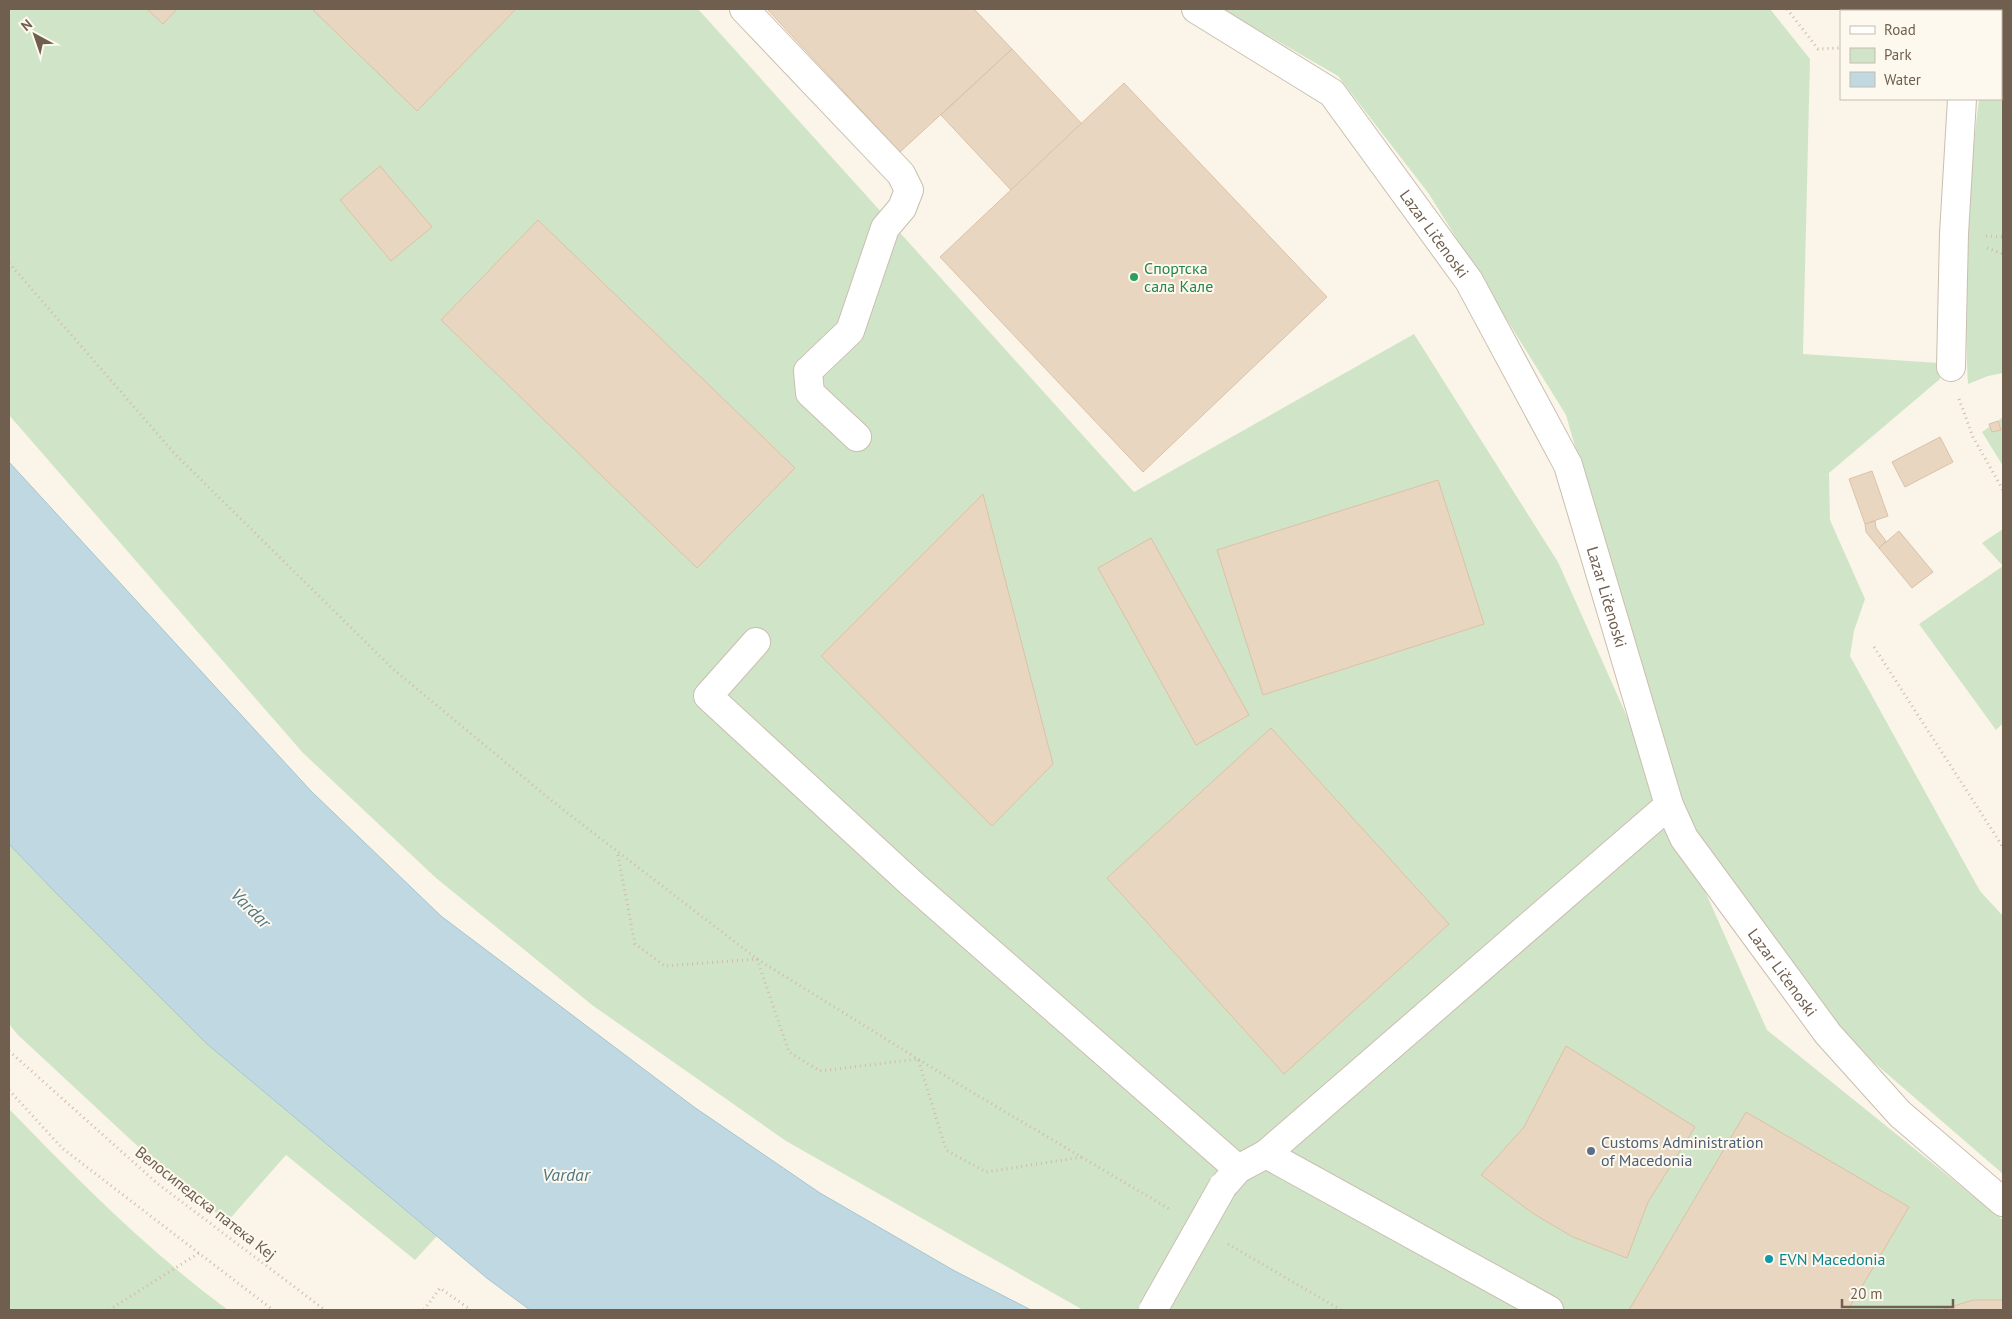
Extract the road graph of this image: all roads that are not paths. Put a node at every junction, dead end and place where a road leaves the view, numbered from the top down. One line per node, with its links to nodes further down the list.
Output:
1 (744, 9): 5 (street)
2 (1196, 9): 7 (street, Lazar Ličenoski)
3 (1962, 100): 4 (street)
4 (1951, 367)
5 (857, 437)
6 (756, 642): 9 (street)
7 (1669, 805): 8 (street); 10 (street, Lazar Ličenoski)
8 (1266, 1154): 9 (street); 12 (street)
9 (1231, 1178): 11 (street, bridge)
10 (2003, 1202)
11 (1153, 1310)
12 (1549, 1310)

